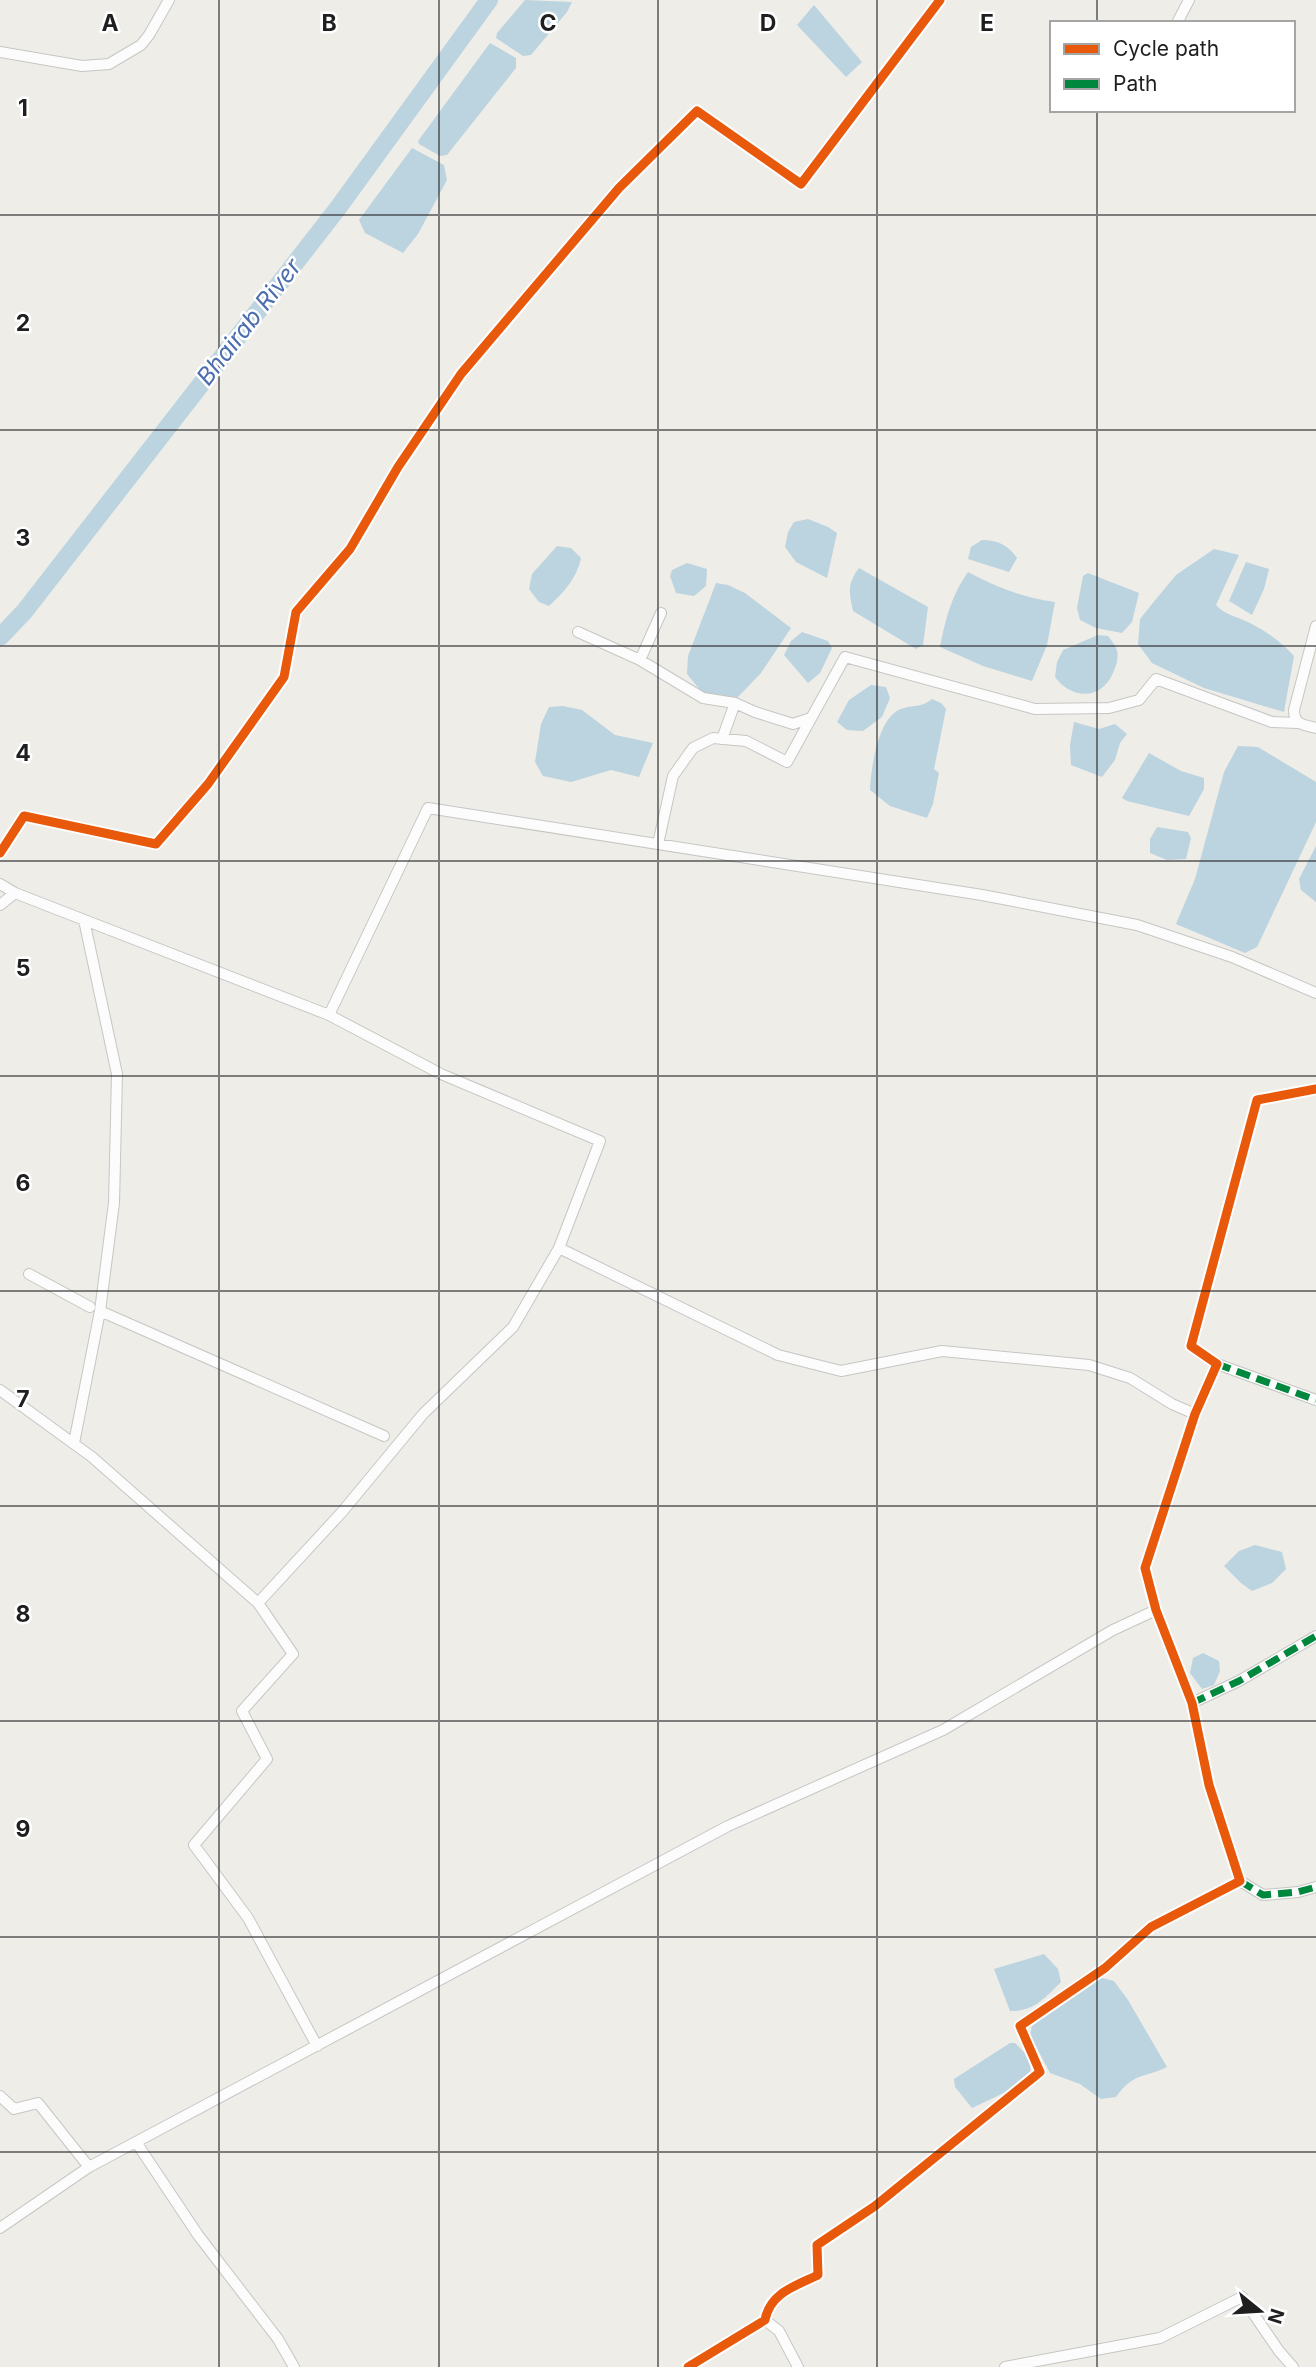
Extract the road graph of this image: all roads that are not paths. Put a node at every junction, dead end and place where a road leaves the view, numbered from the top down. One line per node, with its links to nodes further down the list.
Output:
1 (170, 0): 5 (street)
2 (940, 0): 16 (street)
3 (1189, 0): 4 (street)
4 (1178, 21)
5 (0, 52)
6 (661, 613): 9 (street)
7 (1316, 626): 12 (street)
8 (578, 632): 9 (street)
9 (640, 660): 10 (street)
10 (735, 703): 11 (street); 14 (street)
11 (811, 718): 12 (street); 14 (street)
12 (1298, 723): 13 (street)
13 (1316, 728)
14 (722, 738): 15 (street)
15 (658, 844): 21 (street); 22 (street)
16 (0, 853)
17 (0, 884): 18 (street)
18 (15, 893): 19 (street); 20 (street)
19 (0, 905)
20 (85, 920): 22 (street); 26 (street)
21 (1316, 993)
22 (329, 1015): 24 (street)
23 (1316, 1089): 27 (street)
24 (559, 1248): 30 (street); 33 (street)
25 (29, 1274): 26 (street)
26 (95, 1309): 31 (street); 32 (street)
27 (1217, 1364): 29 (street); 30 (street)
28 (0, 1390): 32 (street)
29 (1316, 1400)
30 (1195, 1414): 34 (street)
31 (384, 1436)
32 (74, 1443): 33 (street)
33 (258, 1603): 39 (street)
34 (1156, 1610): 36 (street); 39 (street)
35 (1316, 1636): 36 (street)
36 (1192, 1703): 37 (street)
37 (1240, 1881): 38 (street); 44 (street)
38 (1316, 1887)
39 (317, 2046): 41 (street)
40 (0, 2096): 42 (street)
41 (136, 2142): 42 (street); 45 (street)
42 (89, 2167): 43 (street)
43 (0, 2228)
44 (765, 2320): 46 (street); 47 (street)
45 (294, 2367)
46 (688, 2367)
47 (798, 2367)
48 (1005, 2367): 49 (street)
49 (1293, 2367)

